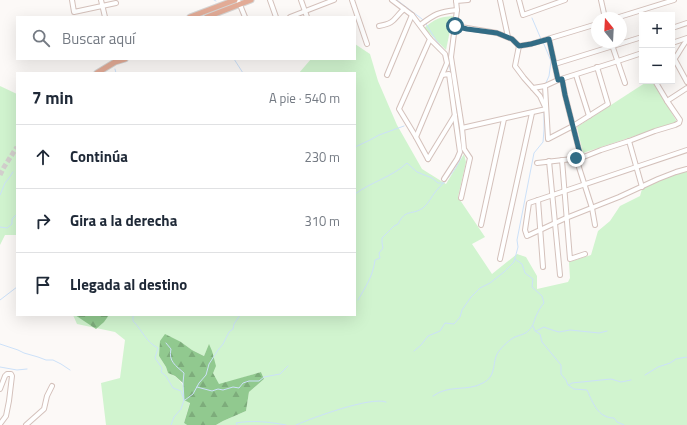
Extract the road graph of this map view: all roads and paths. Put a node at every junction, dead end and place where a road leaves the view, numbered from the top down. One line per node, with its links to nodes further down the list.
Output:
1 (72, 0): 20 (street)
2 (101, 0): 20 (street)
3 (234, 0): 21 (main road)
4 (251, 0): 18 (main road)
5 (270, 0): 32 (street)
6 (301, 0): 24 (street)
7 (334, 0): 24 (street)
8 (352, 0): 48 (street)
9 (392, 0): 22 (street)
10 (456, 0): 11 (street); 23 (street)
11 (468, 0)
12 (500, 0): 41 (street)
13 (519, 0): 17 (street)
14 (565, 0): 17 (street)
15 (601, 0): 25 (street)
16 (674, 0): 27 (street)
17 (559, 1)
18 (239, 2): 21 (main road); 31 (street)
19 (116, 3): 20 (street)
20 (102, 6): 28 (street)
21 (225, 7): 29 (main road); 30 (main road)
22 (404, 10): 26 (street); 37 (street)
23 (457, 10): 36 (street); 38 (street)
24 (305, 11): 33 (street); 34 (street)
25 (604, 12)
26 (412, 15): 36 (street); 61 (street)
27 (627, 15)
28 (105, 16)
29 (194, 16)
30 (209, 16)
31 (245, 16)
32 (276, 16)
33 (292, 16)
34 (307, 16)
35 (687, 23): 40 (street)
36 (420, 25): 43 (street)
37 (379, 26)
38 (455, 26): 41 (street); 71 (street)
39 (591, 26): 44 (street)
40 (675, 27)
41 (508, 37): 49 (street)
42 (639, 38): 46 (street)
43 (430, 39): 62 (street); 79 (street)
44 (549, 39): 49 (street); 56 (street)
45 (687, 39): 47 (street); 53 (street)
46 (627, 40)
47 (675, 42)
48 (367, 44)
49 (519, 46): 68 (street)
50 (601, 48): 56 (street)
51 (613, 48): 55 (street)
52 (639, 54): 55 (street)
53 (675, 57)
54 (116, 60): 59 (main road)
55 (618, 61): 58 (street); 65 (street)
56 (555, 64): 63 (street)
57 (675, 64): 64 (street)
58 (597, 67): 60 (street); 75 (street)
59 (98, 72)
60 (576, 74): 63 (street); 75 (street)
61 (387, 75)
62 (442, 75): 74 (street); 79 (street)
63 (560, 79): 67 (street); 77 (street)
64 (687, 82)
65 (625, 83)
66 (657, 84): 70 (street)
67 (545, 86): 68 (street); 72 (street)
68 (533, 88): 72 (street)
69 (687, 88): 70 (street)
70 (667, 101): 80 (street)
71 (459, 110): 74 (street); 78 (street)
72 (546, 110): 73 (street); 77 (street)
73 (532, 113): 76 (street); 102 (street)
74 (454, 115): 79 (street); 88 (street)
75 (589, 116): 77 (street)
76 (504, 119): 78 (street); 99 (street)
77 (573, 126): 82 (street)
78 (462, 128): 93 (street)
79 (416, 137)
80 (629, 141): 82 (street); 86 (street)
81 (687, 150): 86 (street)
82 (578, 158): 83 (street); 89 (street)
83 (562, 160): 84 (street); 91 (street)
84 (549, 161): 85 (street); 92 (street)
85 (538, 163)
86 (636, 167): 89 (street); 90 (street)
87 (687, 169): 90 (street)
88 (444, 179)
89 (584, 185): 91 (street); 95 (street)
90 (642, 187): 95 (street)
91 (564, 192): 92 (street); 96 (street)
92 (552, 195): 94 (street); 97 (street)
93 (461, 198)
94 (538, 200): 100 (street); 100 (street)
95 (592, 208): 96 (street); 98 (street)
96 (566, 218): 97 (street); 101 (street)
97 (555, 223): 100 (street); 104 (street)
98 (595, 224)
99 (481, 226)
100 (541, 229): 103 (street)
101 (585, 254)
102 (500, 259)
103 (543, 267)
104 (560, 275)
105 (52, 386): 108 (street)
106 (0, 389): 107 (street)
107 (0, 424)
108 (26, 425)

